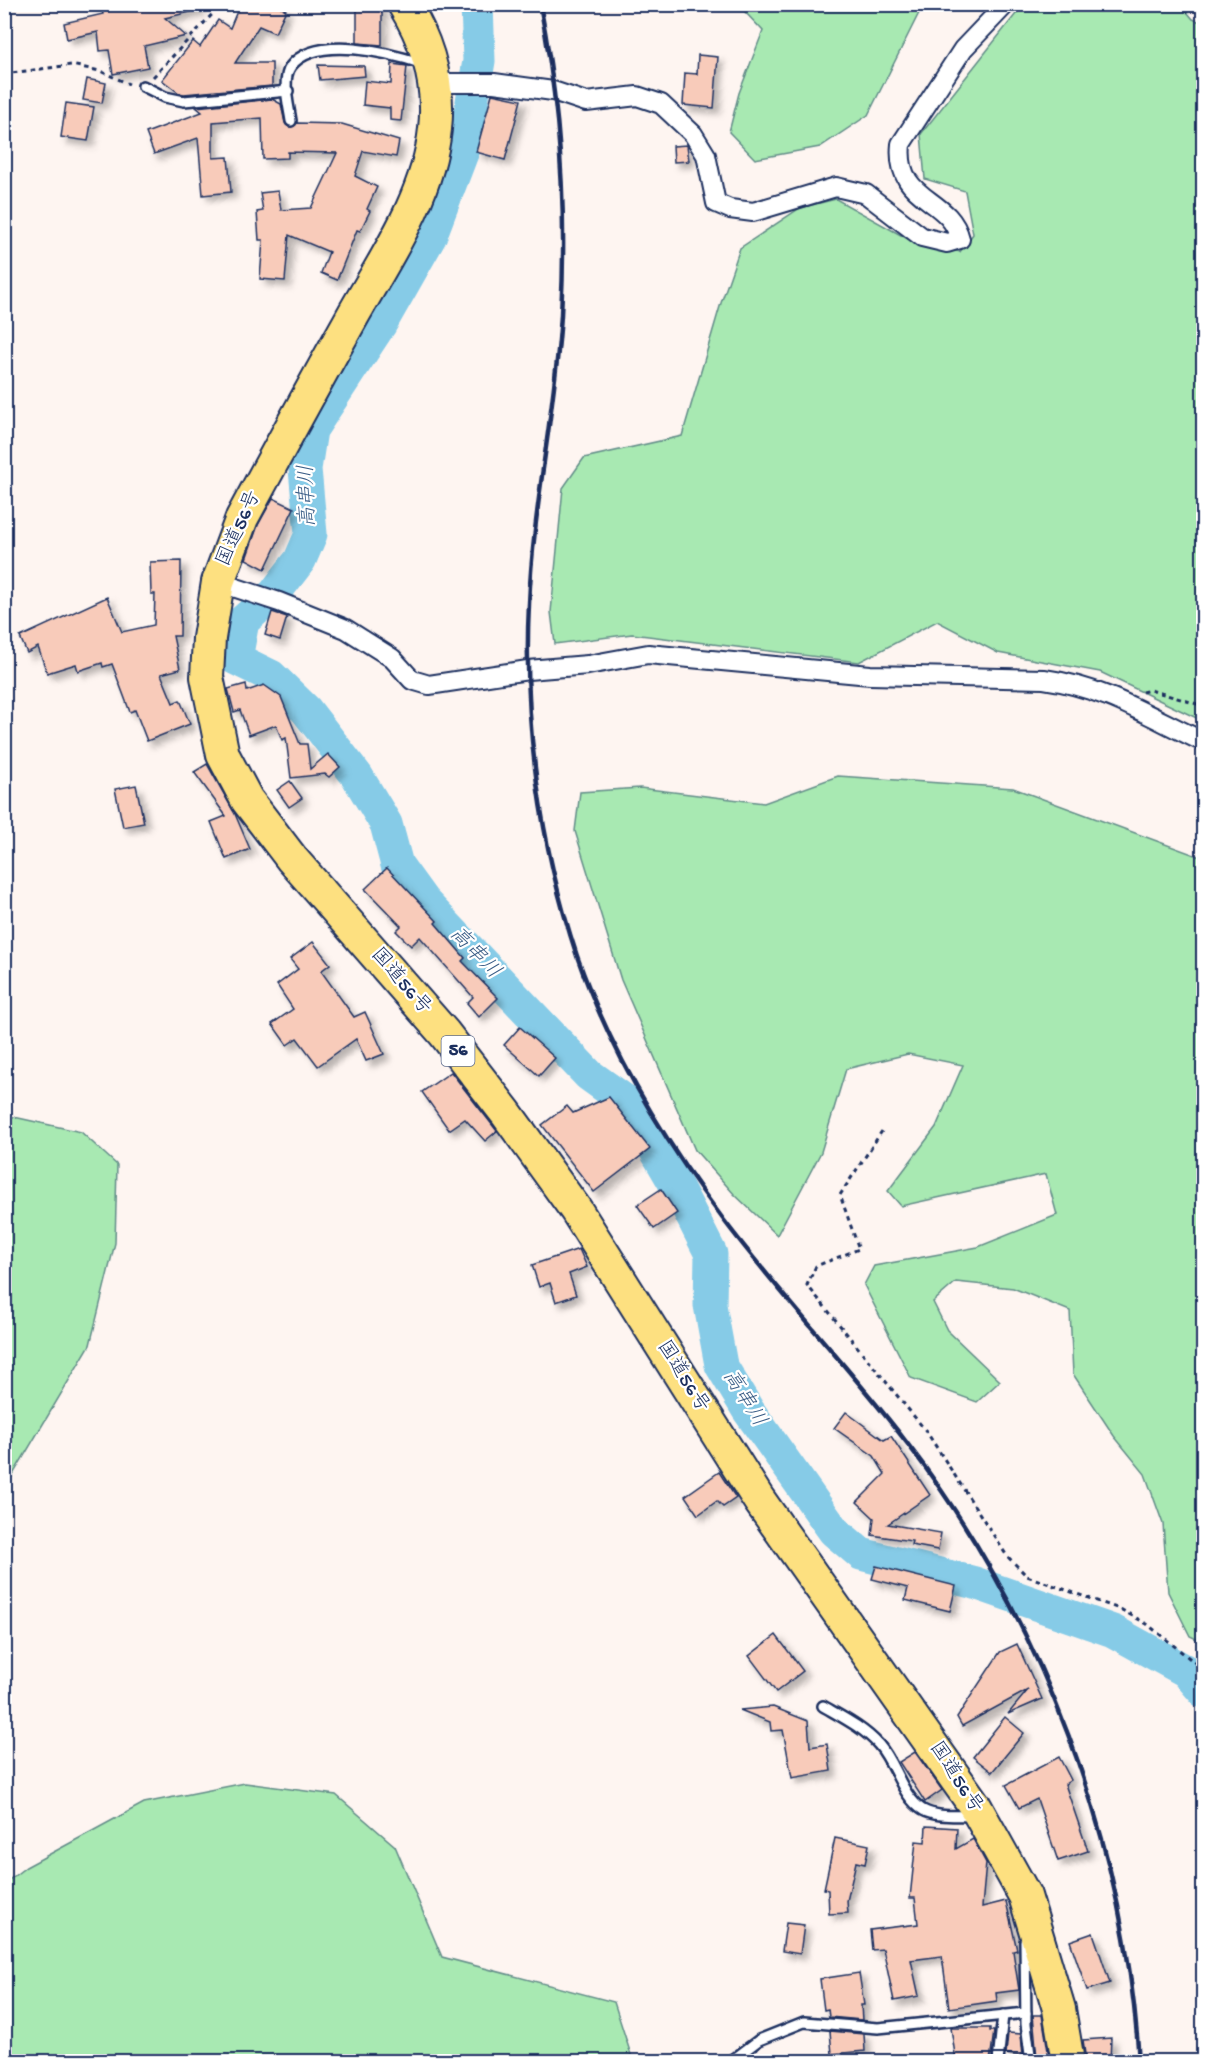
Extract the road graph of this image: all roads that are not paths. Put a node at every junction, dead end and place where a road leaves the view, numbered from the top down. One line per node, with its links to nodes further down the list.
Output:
1 (404, 4): 3 (highway, 国道56号 / 56)
2 (1006, 4): 3 (street)
3 (442, 78): 5 (lane); 7 (highway, 国道56号 / 56)
4 (143, 86): 5 (lane)
5 (288, 91): 6 (lane)
6 (291, 121)
7 (232, 587): 8 (street); 10 (highway, 国道56号 / 56)
8 (1203, 742)
9 (823, 1706): 10 (lane)
10 (981, 1816): 11 (highway, 国道56号 / 56)
11 (1025, 1896): 12 (lane); 17 (highway, 国道56号 / 56)
12 (1026, 2013): 13 (lane); 16 (lane)
13 (1003, 2015): 14 (lane); 15 (lane)
14 (730, 2061)
15 (998, 2061)
16 (1031, 2061)
17 (1068, 2061)

